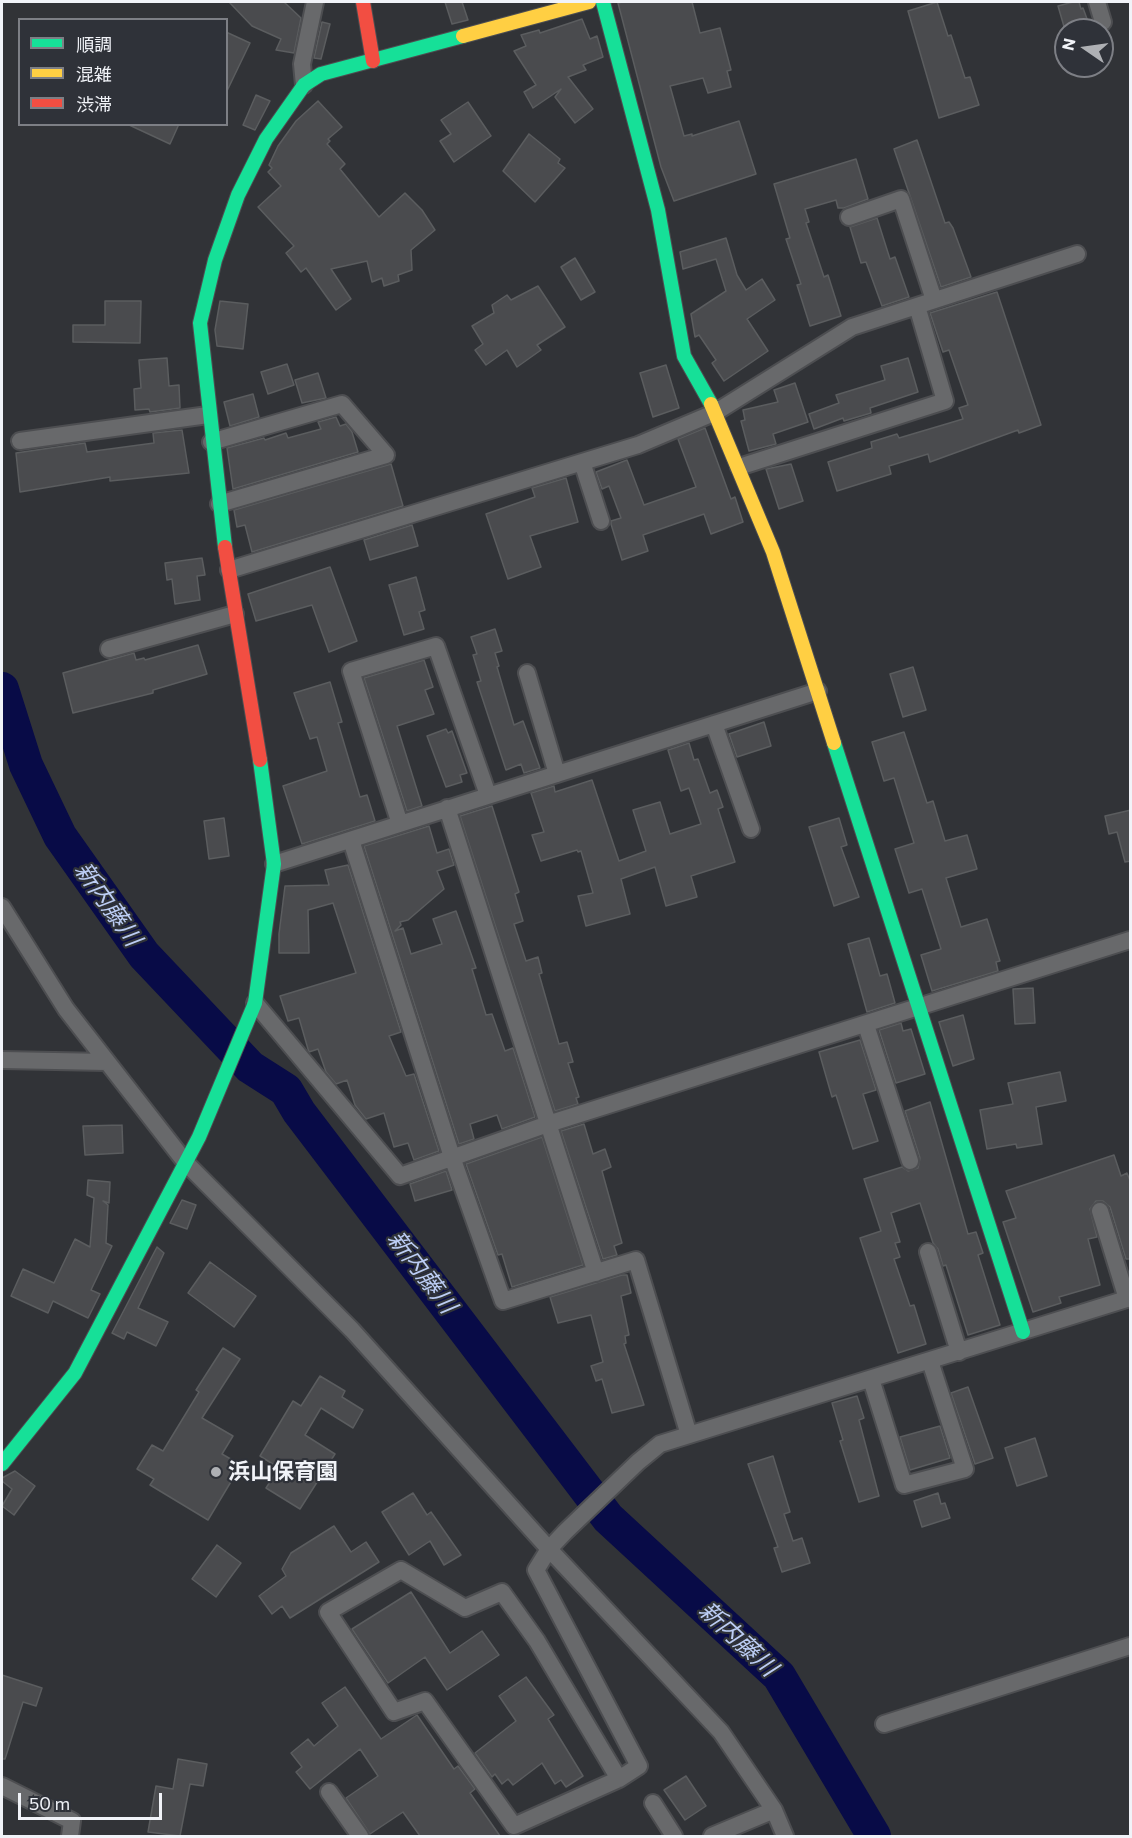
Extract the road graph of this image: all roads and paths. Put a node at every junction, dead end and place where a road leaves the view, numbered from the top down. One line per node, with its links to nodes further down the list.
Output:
1 (315, 2): 8 (street)
2 (363, 2): 7 (street)
3 (589, 2): 7 (street)
4 (603, 2): 13 (street)
5 (1097, 2): 6 (street)
6 (1102, 18)
7 (373, 60): 8 (street)
8 (304, 85): 14 (street)
9 (849, 217): 11 (street)
10 (1077, 254): 11 (street)
11 (934, 300): 12 (street)
12 (917, 306): 13 (street); 18 (street)
13 (716, 412): 17 (street); 18 (street)
14 (208, 415): 15 (street); 16 (street)
15 (20, 441)
16 (211, 442): 19 (street); 19 (street)
17 (582, 462): 20 (street); 21 (street)
18 (739, 467): 25 (street)
19 (219, 504): 21 (street)
20 (601, 521)
21 (229, 570): 22 (street)
22 (235, 614): 23 (street); 33 (street)
23 (109, 649)
24 (527, 673): 27 (street)
25 (818, 691): 26 (street); 37 (street)
26 (714, 724): 27 (street); 31 (street)
27 (556, 774): 28 (street)
28 (488, 795): 29 (street); 30 (street)
29 (447, 808): 30 (street); 41 (street)
30 (400, 824): 32 (street)
31 (751, 829)
32 (351, 840): 33 (street); 42 (street)
33 (274, 864): 36 (street)
34 (2, 907): 40 (street)
35 (1131, 940): 37 (street)
36 (255, 1003): 42 (street); 44 (street)
37 (918, 1009): 38 (street); 49 (street)
38 (866, 1025): 41 (street); 43 (street)
39 (2, 1060): 40 (street)
40 (106, 1062): 44 (street)
41 (548, 1124): 42 (street); 47 (street)
42 (452, 1157): 47 (street)
43 (910, 1161)
44 (186, 1163): 54 (street); 55 (street)
45 (1100, 1210): 48 (street)
46 (928, 1252): 50 (street)
47 (596, 1273): 53 (street)
48 (1129, 1299): 49 (street)
49 (1023, 1332): 50 (street)
50 (959, 1352): 51 (street)
51 (930, 1361): 52 (street); 52 (street)
52 (871, 1379): 53 (street)
53 (689, 1435): 55 (street)
54 (2, 1464)
55 (549, 1549): 58 (street); 62 (street)
56 (1131, 1646): 57 (street)
57 (884, 1724)
58 (619, 1779): 63 (street); 63 (street)
59 (2, 1786): 65 (street)
60 (329, 1792): 66 (street)
61 (653, 1803): 67 (street)
62 (774, 1810): 64 (street); 68 (street)
63 (517, 1831)
64 (721, 1835)
65 (70, 1836)
66 (360, 1836)
67 (674, 1836)
68 (785, 1836)

